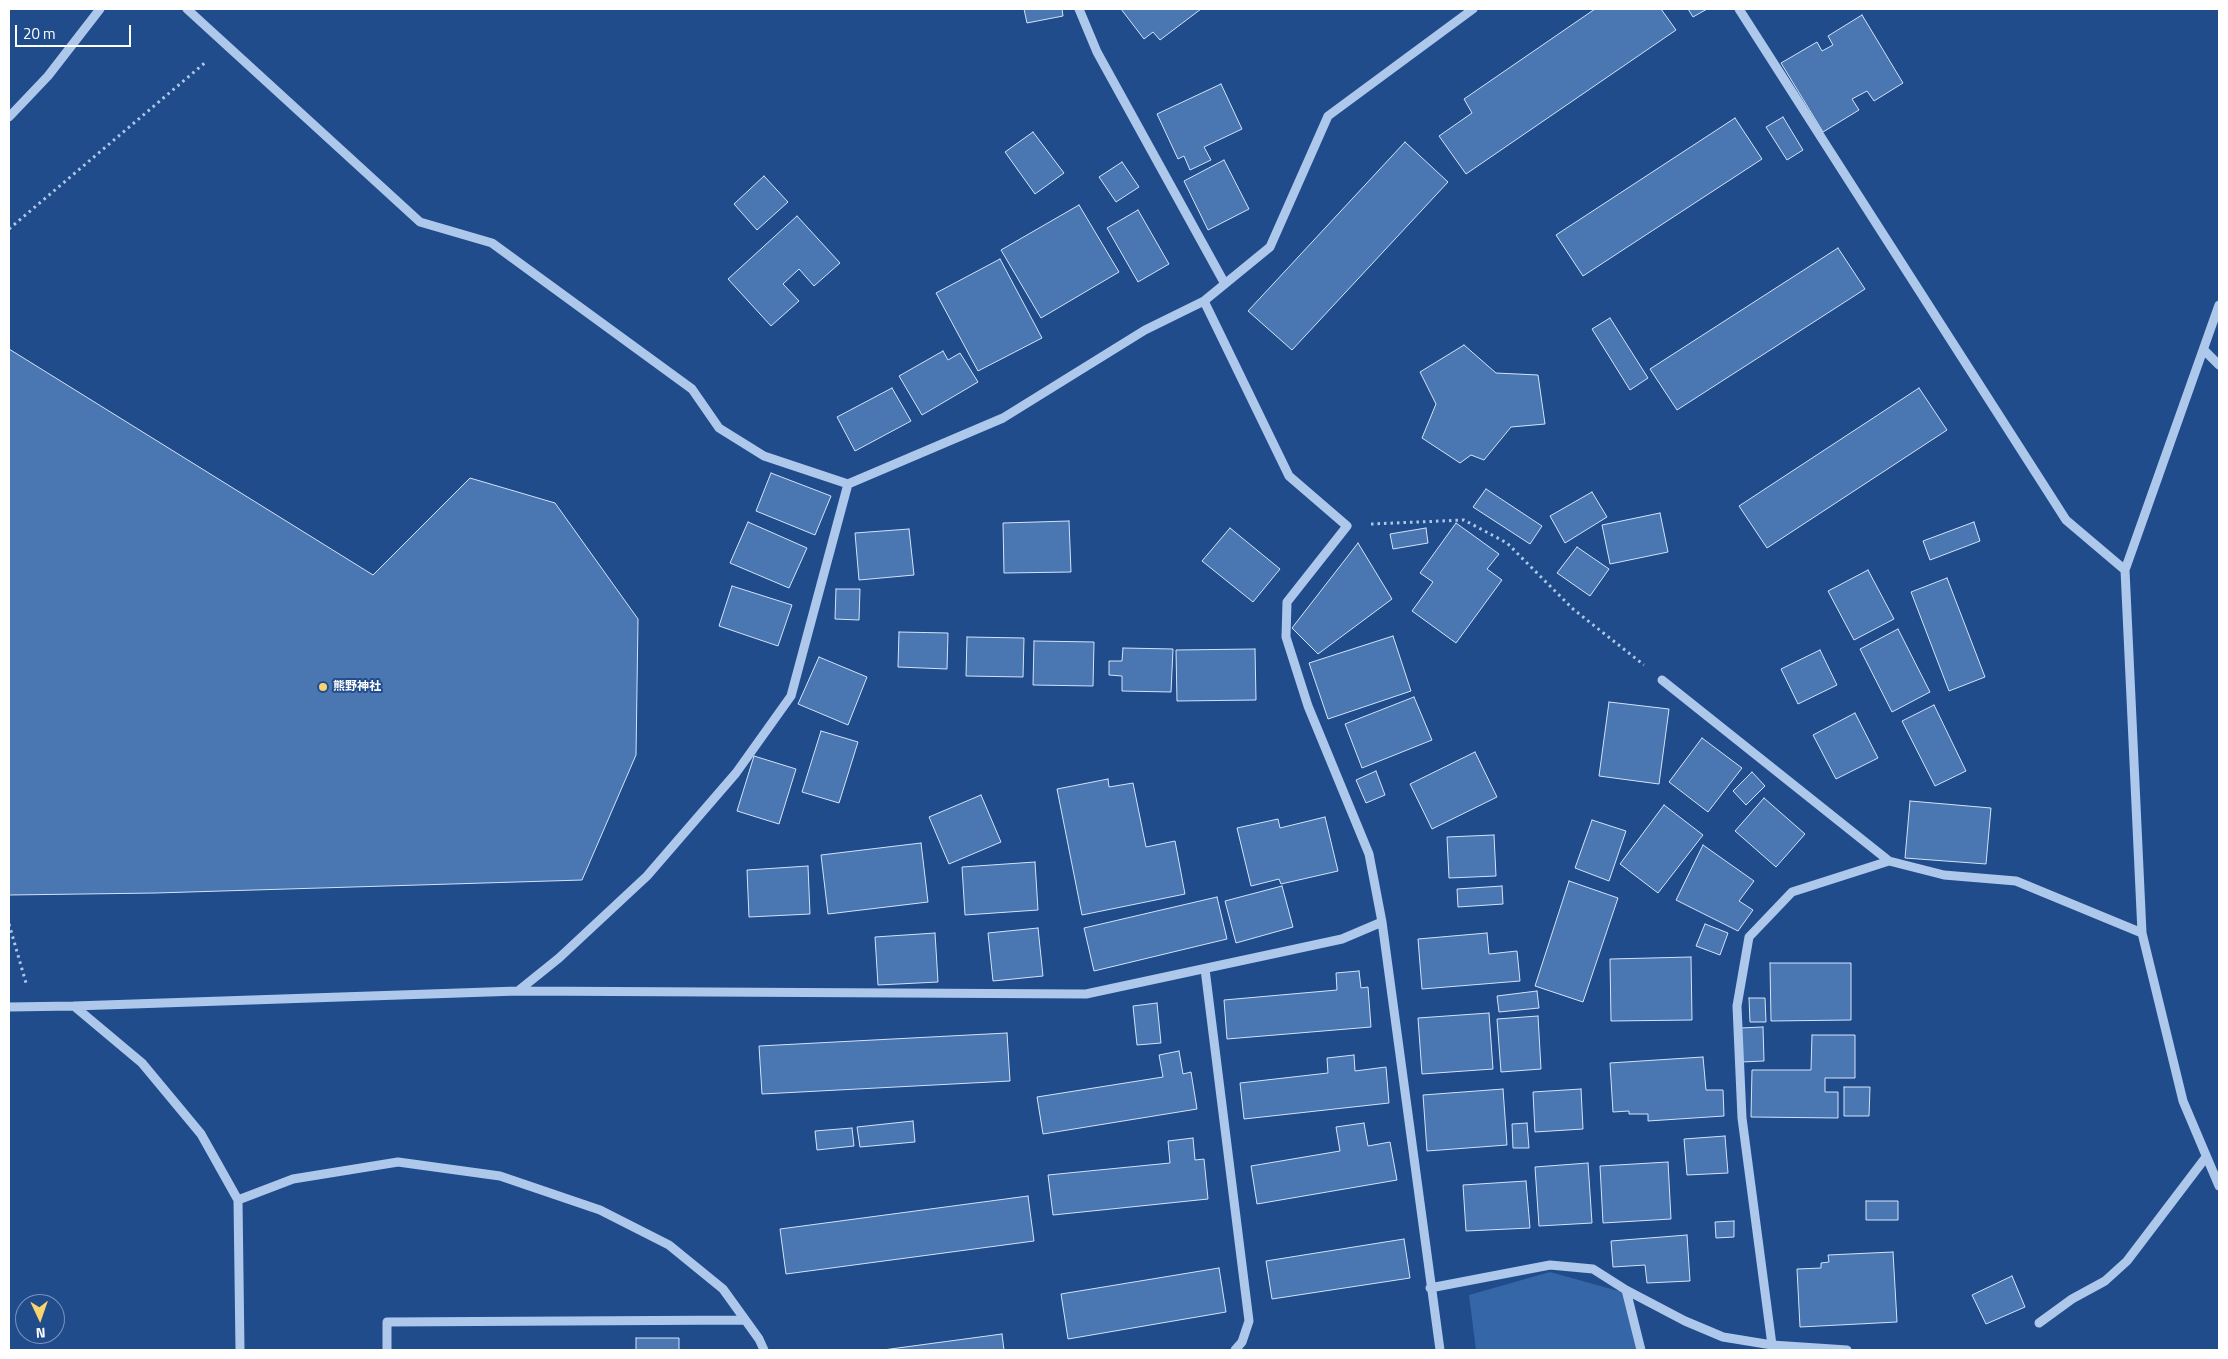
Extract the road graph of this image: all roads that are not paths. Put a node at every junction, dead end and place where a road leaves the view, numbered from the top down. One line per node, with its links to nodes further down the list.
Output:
1 (100, 9): 6 (street)
2 (187, 9): 12 (street)
3 (1079, 9): 7 (street)
4 (1473, 9): 7 (street)
5 (1740, 9): 13 (street)
6 (9, 117)
7 (1225, 284): 8 (street)
8 (1204, 301): 12 (street); 16 (street)
9 (2219, 305): 10 (street)
10 (2204, 350): 11 (street); 13 (street)
11 (2219, 365)
12 (848, 484): 19 (street)
13 (2125, 570): 17 (street)
14 (1662, 680): 15 (street)
15 (1890, 861): 17 (street); 29 (street)
16 (1382, 922): 18 (street); 25 (street)
17 (2142, 933): 22 (street)
18 (1205, 969): 19 (street); 34 (street)
19 (518, 991): 20 (street)
20 (74, 1006): 21 (street); 24 (street)
21 (9, 1007)
22 (2206, 1157): 23 (street); 28 (street)
23 (2219, 1184)
24 (238, 1200): 27 (street); 31 (street)
25 (1430, 1288): 26 (street); 35 (street)
26 (1626, 1290): 29 (street); 36 (street)
27 (745, 1320): 32 (street); 33 (street)
28 (2039, 1324)
29 (1772, 1345): 30 (street)
30 (1806, 1349): 37 (street)
31 (240, 1350)
32 (387, 1350)
33 (764, 1350)
34 (1235, 1350)
35 (1440, 1350)
36 (1641, 1350)
37 (1847, 1350)

